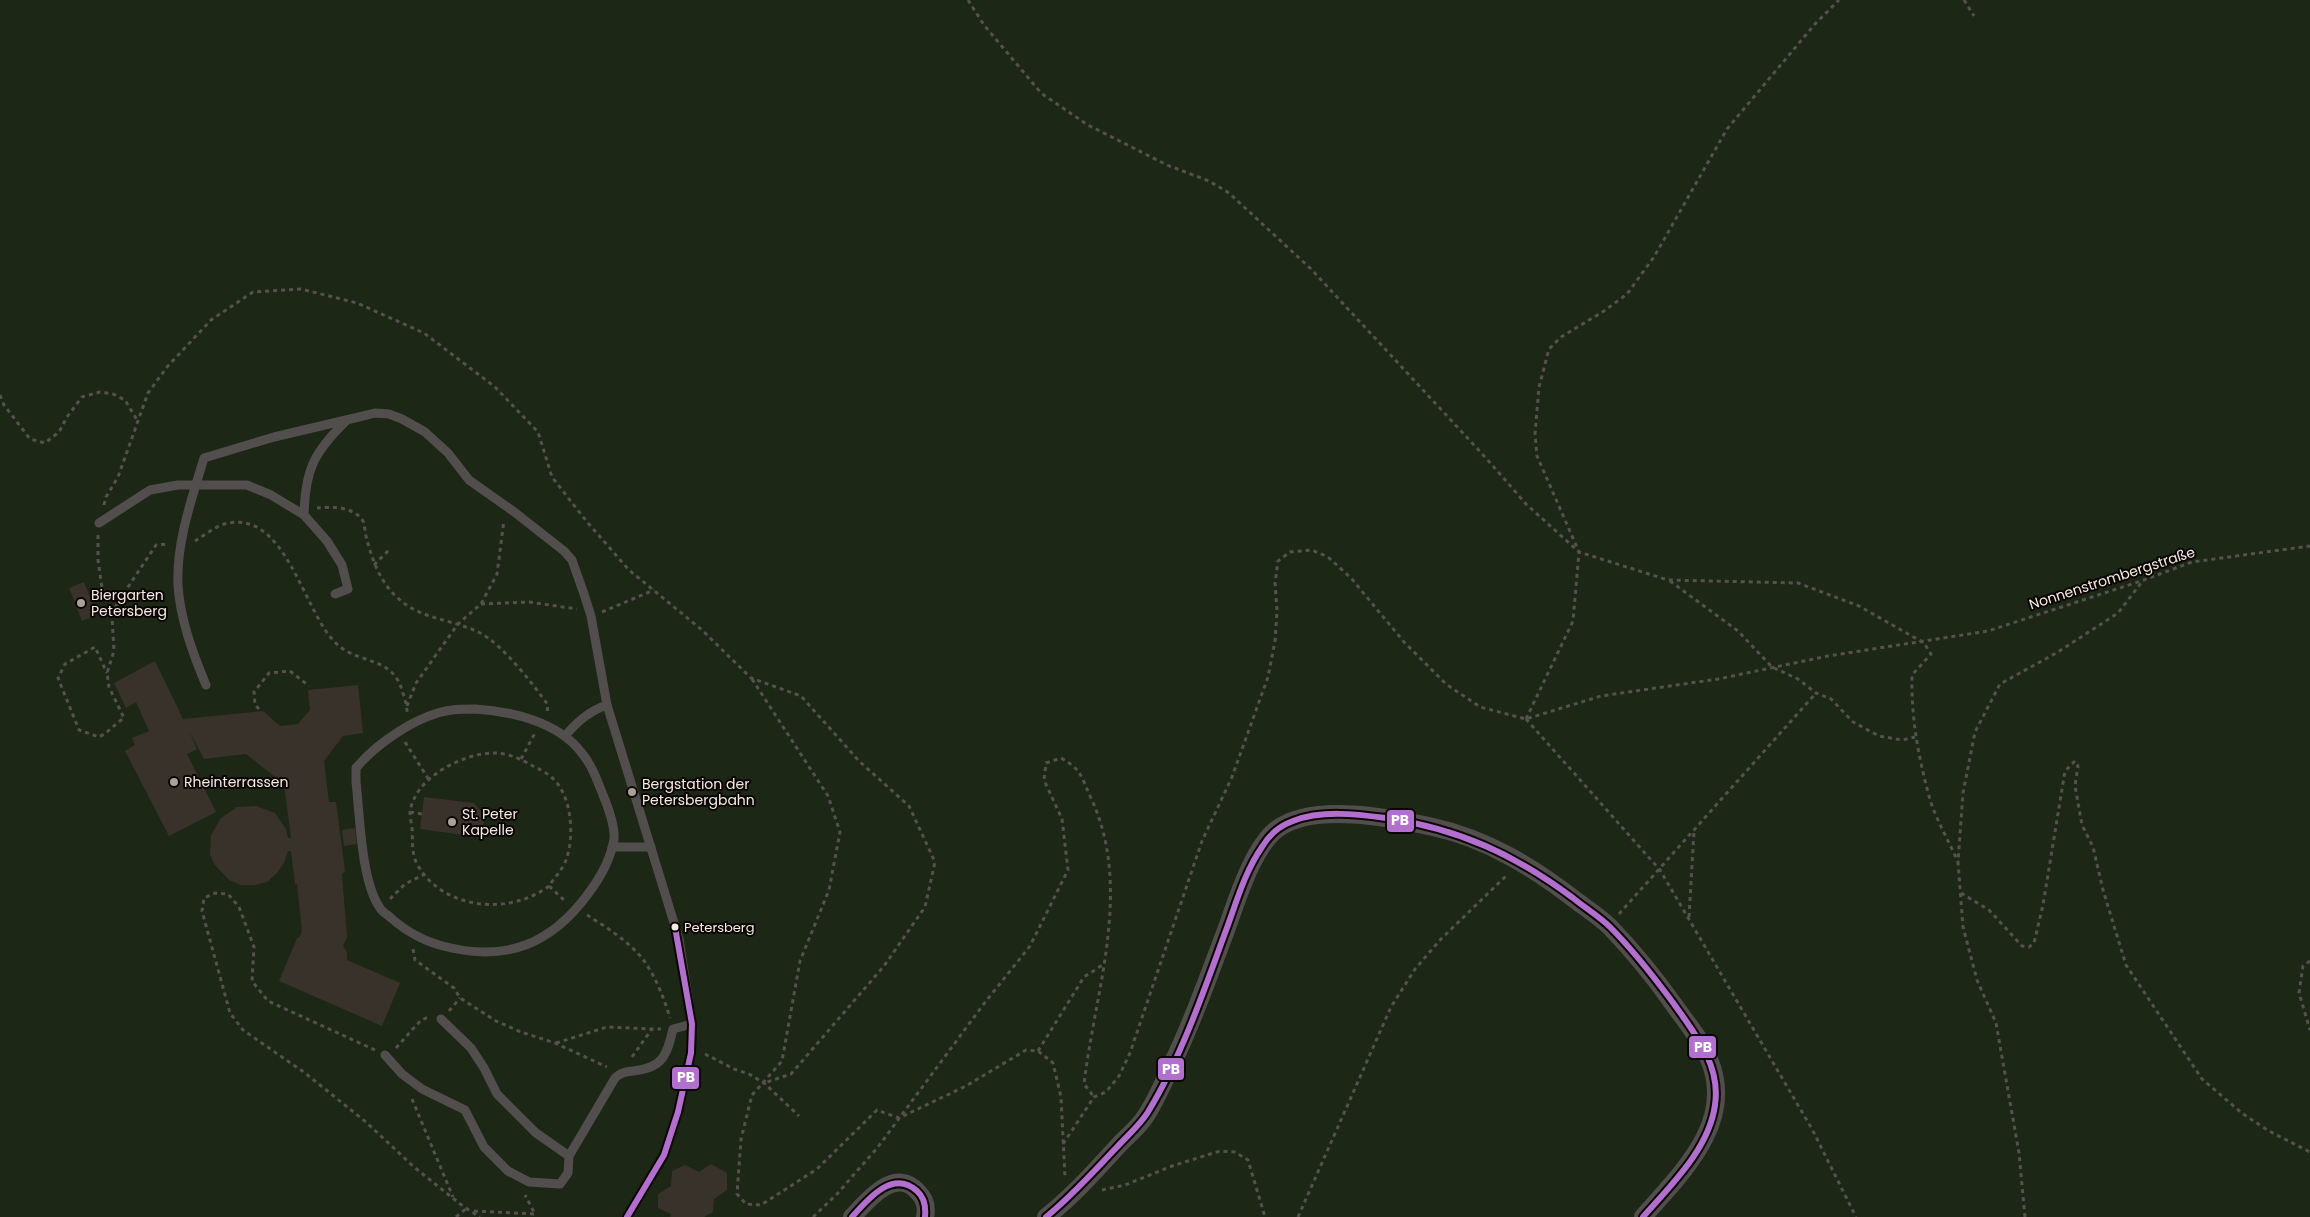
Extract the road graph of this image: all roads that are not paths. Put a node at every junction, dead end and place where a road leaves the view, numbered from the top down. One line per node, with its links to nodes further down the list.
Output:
1 (346, 421): 2 (lane); 3 (lane); 7 (lane)
2 (196, 484): 3 (lane); 4 (lane); 6 (lane)
3 (304, 512): 5 (lane)
4 (99, 523)
5 (335, 594)
6 (206, 685)
7 (607, 705): 8 (lane); 9 (lane)
8 (565, 736): 10 (lane); 10 (lane)
9 (650, 847): 10 (lane); 12 (lane)
10 (612, 848)
11 (441, 1018): 14 (lane)
12 (692, 1024): 14 (lane); 15 (lane)
13 (384, 1055): 14 (lane)
14 (569, 1156)
15 (627, 1217)
16 (852, 1217): 17 (street)
17 (925, 1217)
18 (1046, 1217): 19 (street)
19 (1643, 1217)

